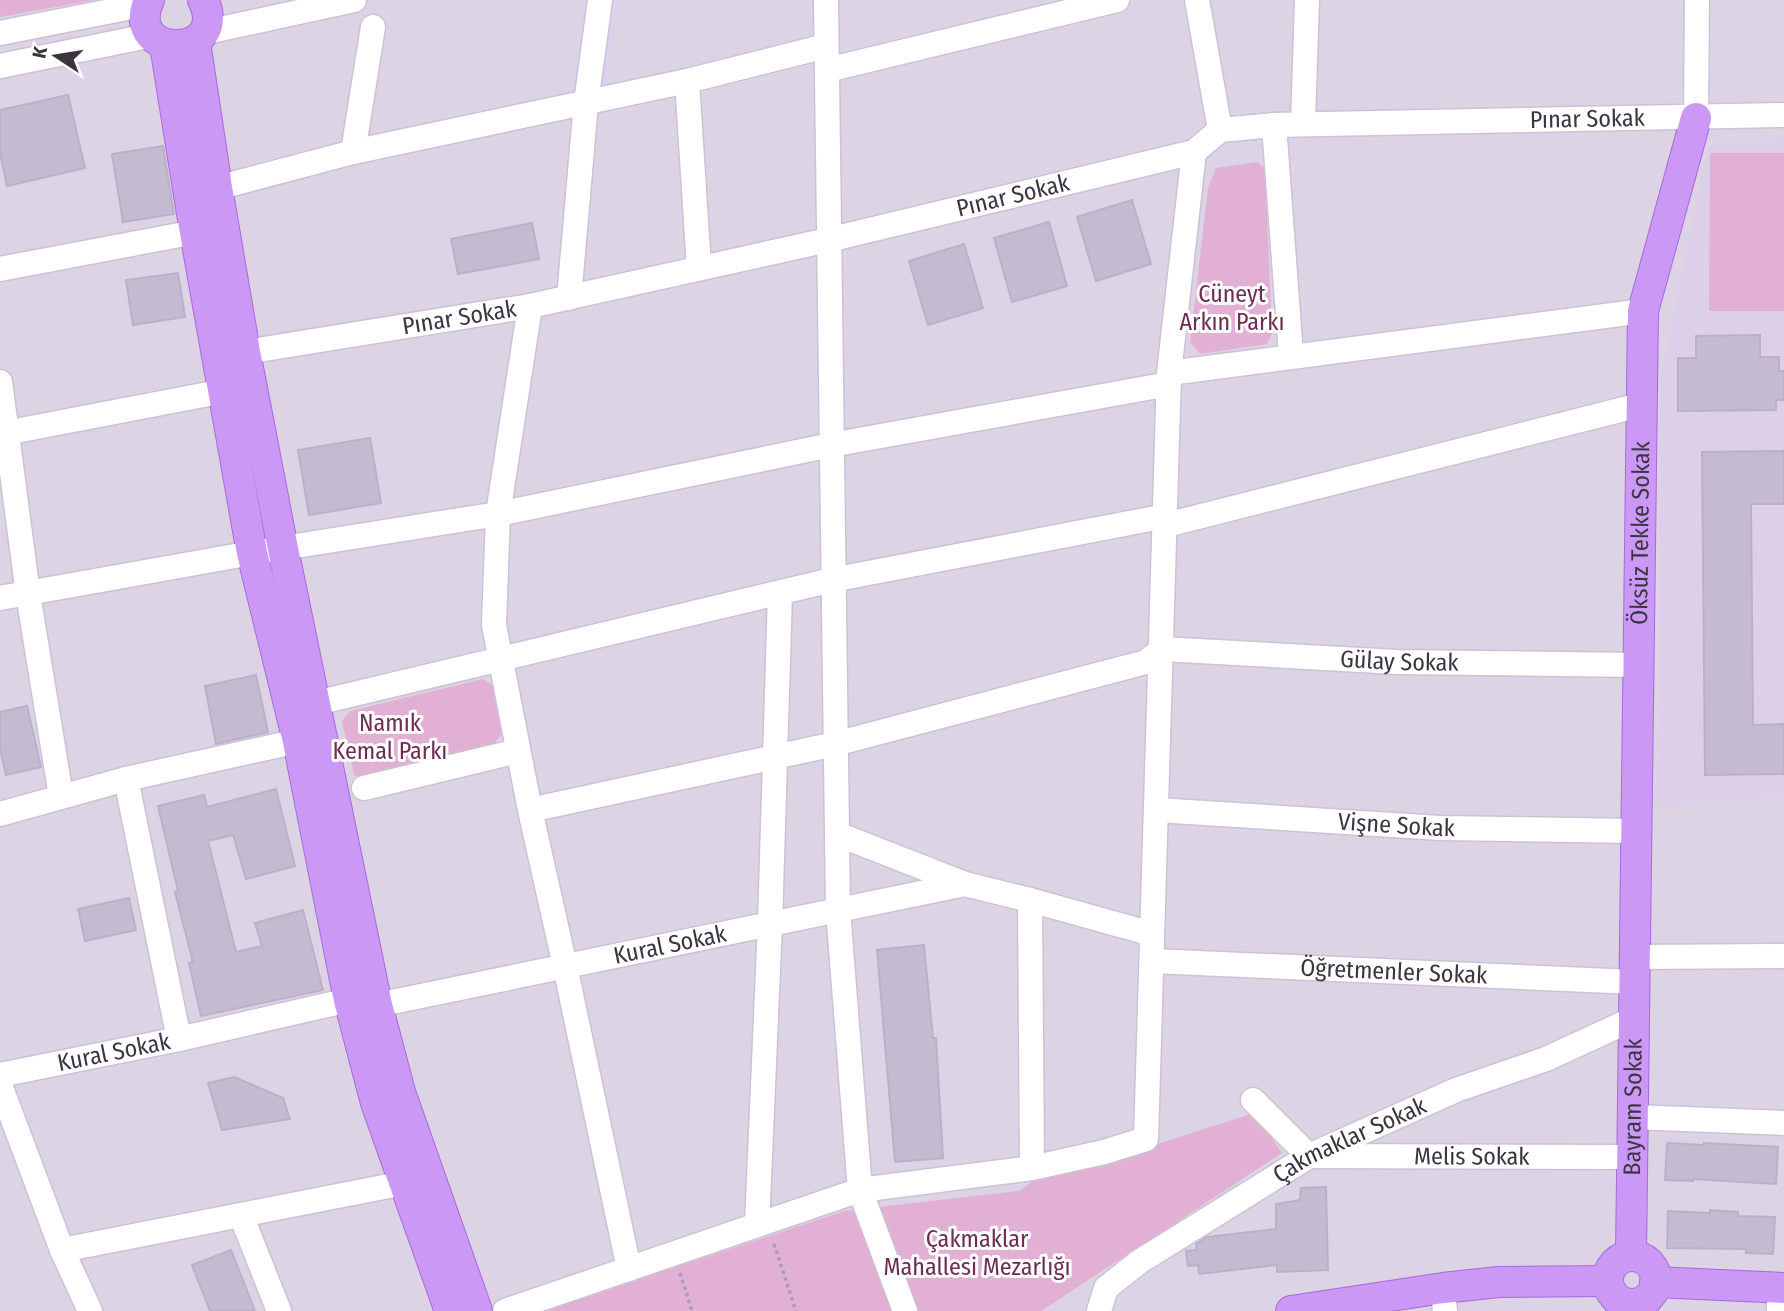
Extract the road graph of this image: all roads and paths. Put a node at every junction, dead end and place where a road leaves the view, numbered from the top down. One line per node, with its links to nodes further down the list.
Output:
1 (203, 0): 12 (main road)
2 (355, 0): 12 (street)
3 (600, 0): 17 (street)
4 (826, 0): 14 (street)
5 (1117, 0): 14 (street)
6 (1197, 0): 22 (street)
7 (1307, 0): 20 (street)
8 (1697, 0): 19 (street)
9 (148, 2): 11 (street); 13 (main road)
10 (373, 27): 23 (street)
11 (0, 33)
12 (199, 37): 13 (main road); 25 (main road)
13 (159, 40): 15 (street); 26 (main road)
14 (827, 58): 16 (street); 27 (street)
15 (0, 66)
16 (687, 81): 17 (street); 28 (street)
17 (586, 103): 23 (street); 30 (street)
18 (1784, 115): 19 (street, Pınar Sokak)
19 (1696, 118): 20 (street, Pınar Sokak); 32 (main road, Öksüz Tekke Sokak)
20 (1303, 123): 21 (street, Pınar Sokak)
21 (1274, 125): 22 (street, Pınar Sokak); 34 (street)
22 (1220, 130): 24 (street, Pınar Sokak)
23 (353, 152): 25 (street)
24 (1194, 152): 27 (street, Pınar Sokak); 35 (street)
25 (217, 188): 33 (main road)
26 (195, 232): 29 (street); 37 (main road)
27 (828, 240): 28 (street, Pınar Sokak); 40 (street)
28 (699, 268): 30 (street, Pınar Sokak)
29 (0, 269)
30 (569, 298): 31 (street, Pınar Sokak)
31 (530, 306): 33 (street, Pınar Sokak); 41 (street)
32 (1643, 312): 34 (street); 38 (main road, Öksüz Tekke Sokak)
33 (245, 352): 43 (main road)
34 (1292, 355): 35 (street)
35 (1169, 378): 40 (street); 42 (street)
36 (0, 382): 39 (street)
37 (224, 391): 39 (street); 44 (main road)
38 (1640, 405): 42 (street); 51 (main road, Öksüz Tekke Sokak)
39 (3, 434): 47 (street)
40 (831, 445): 41 (street); 45 (street)
41 (498, 514): 43 (street); 50 (street)
42 (1166, 521): 45 (street); 49 (street)
43 (283, 549): 44 (street); 52 (main road)
44 (253, 554): 47 (street); 53 (main road)
45 (832, 580): 46 (street); 54 (street)
46 (780, 593): 50 (street); 56 (street)
47 (28, 594): 48 (street); 59 (street)
48 (0, 598)
49 (1162, 649): 51 (street, Gülay Sokak); 54 (street); 61 (street)
50 (500, 659): 52 (street); 55 (street)
51 (1638, 665): 63 (main road, Öksüz Tekke Sokak)
52 (316, 703): 74 (main road)
53 (298, 741): 57 (street); 74 (main road)
54 (835, 744): 56 (street); 64 (street)
55 (518, 751): 58 (street); 60 (street)
56 (775, 757): 60 (street); 68 (street)
57 (126, 779): 59 (street); 76 (street)
58 (364, 788)
59 (61, 796): 62 (street)
60 (530, 810): 72 (street)
61 (1157, 810): 63 (street, Vişne Sokak); 69 (street)
62 (0, 814)
63 (1637, 831): 73 (main road, Öksüz Tekke Sokak)
64 (837, 834): 65 (street); 67 (street)
65 (965, 884): 66 (street); 67 (street, Kural Sokak)
66 (1030, 900): 69 (street); 84 (street)
67 (838, 910): 68 (street, Kural Sokak); 86 (street)
68 (770, 924): 72 (street, Kural Sokak); 88 (street)
69 (1153, 934): 71 (street)
70 (1784, 956): 73 (street, Öğretmenler Sokak)
71 (1152, 961): 73 (street, Öğretmenler Sokak); 84 (street)
72 (565, 966): 74 (street, Kural Sokak); 92 (street)
73 (1635, 970): 75 (main road, Bayram Sokak)
74 (363, 1003): 76 (street, Kural Sokak); 85 (main road); 102 (main road)
75 (1634, 1018): 80 (main road, Bayram Sokak); 82 (street, Çakmaklar Sokak)
76 (179, 1040): 77 (street, Kural Sokak)
77 (0, 1076)
78 (0, 1085): 90 (street)
79 (1253, 1101): 82 (street)
80 (1633, 1117): 81 (street); 83 (main road, Bayram Sokak)
81 (1784, 1123)
82 (1309, 1156): 83 (street, Melis Sokak); 107 (street, Çakmaklar Sokak)
83 (1633, 1157): 91 (main road, Bayram Sokak)
84 (1032, 1168): 86 (street)
85 (404, 1183): 87 (street); 101 (main road)
86 (860, 1190): 88 (street); 106 (street)
87 (241, 1215): 90 (street); 100 (street)
88 (757, 1225): 92 (street)
89 (774, 1244): 105 (path)
90 (62, 1250): 99 (street)
91 (1631, 1256): 94 (main road); 95 (main road)
92 (629, 1269): 103 (street)
93 (680, 1272): 104 (path)
94 (1608, 1281): 97 (main road); 98 (main road)
95 (1655, 1282): 96 (main road); 98 (main road)
96 (1781, 1296)
97 (1444, 1299): 108 (main road)
98 (1631, 1307)
99 (90, 1311)
100 (279, 1311)
101 (450, 1311)
102 (477, 1311)
103 (505, 1311)
104 (692, 1311)
105 (796, 1311)
106 (905, 1311)
107 (1099, 1311)
108 (1291, 1311)

